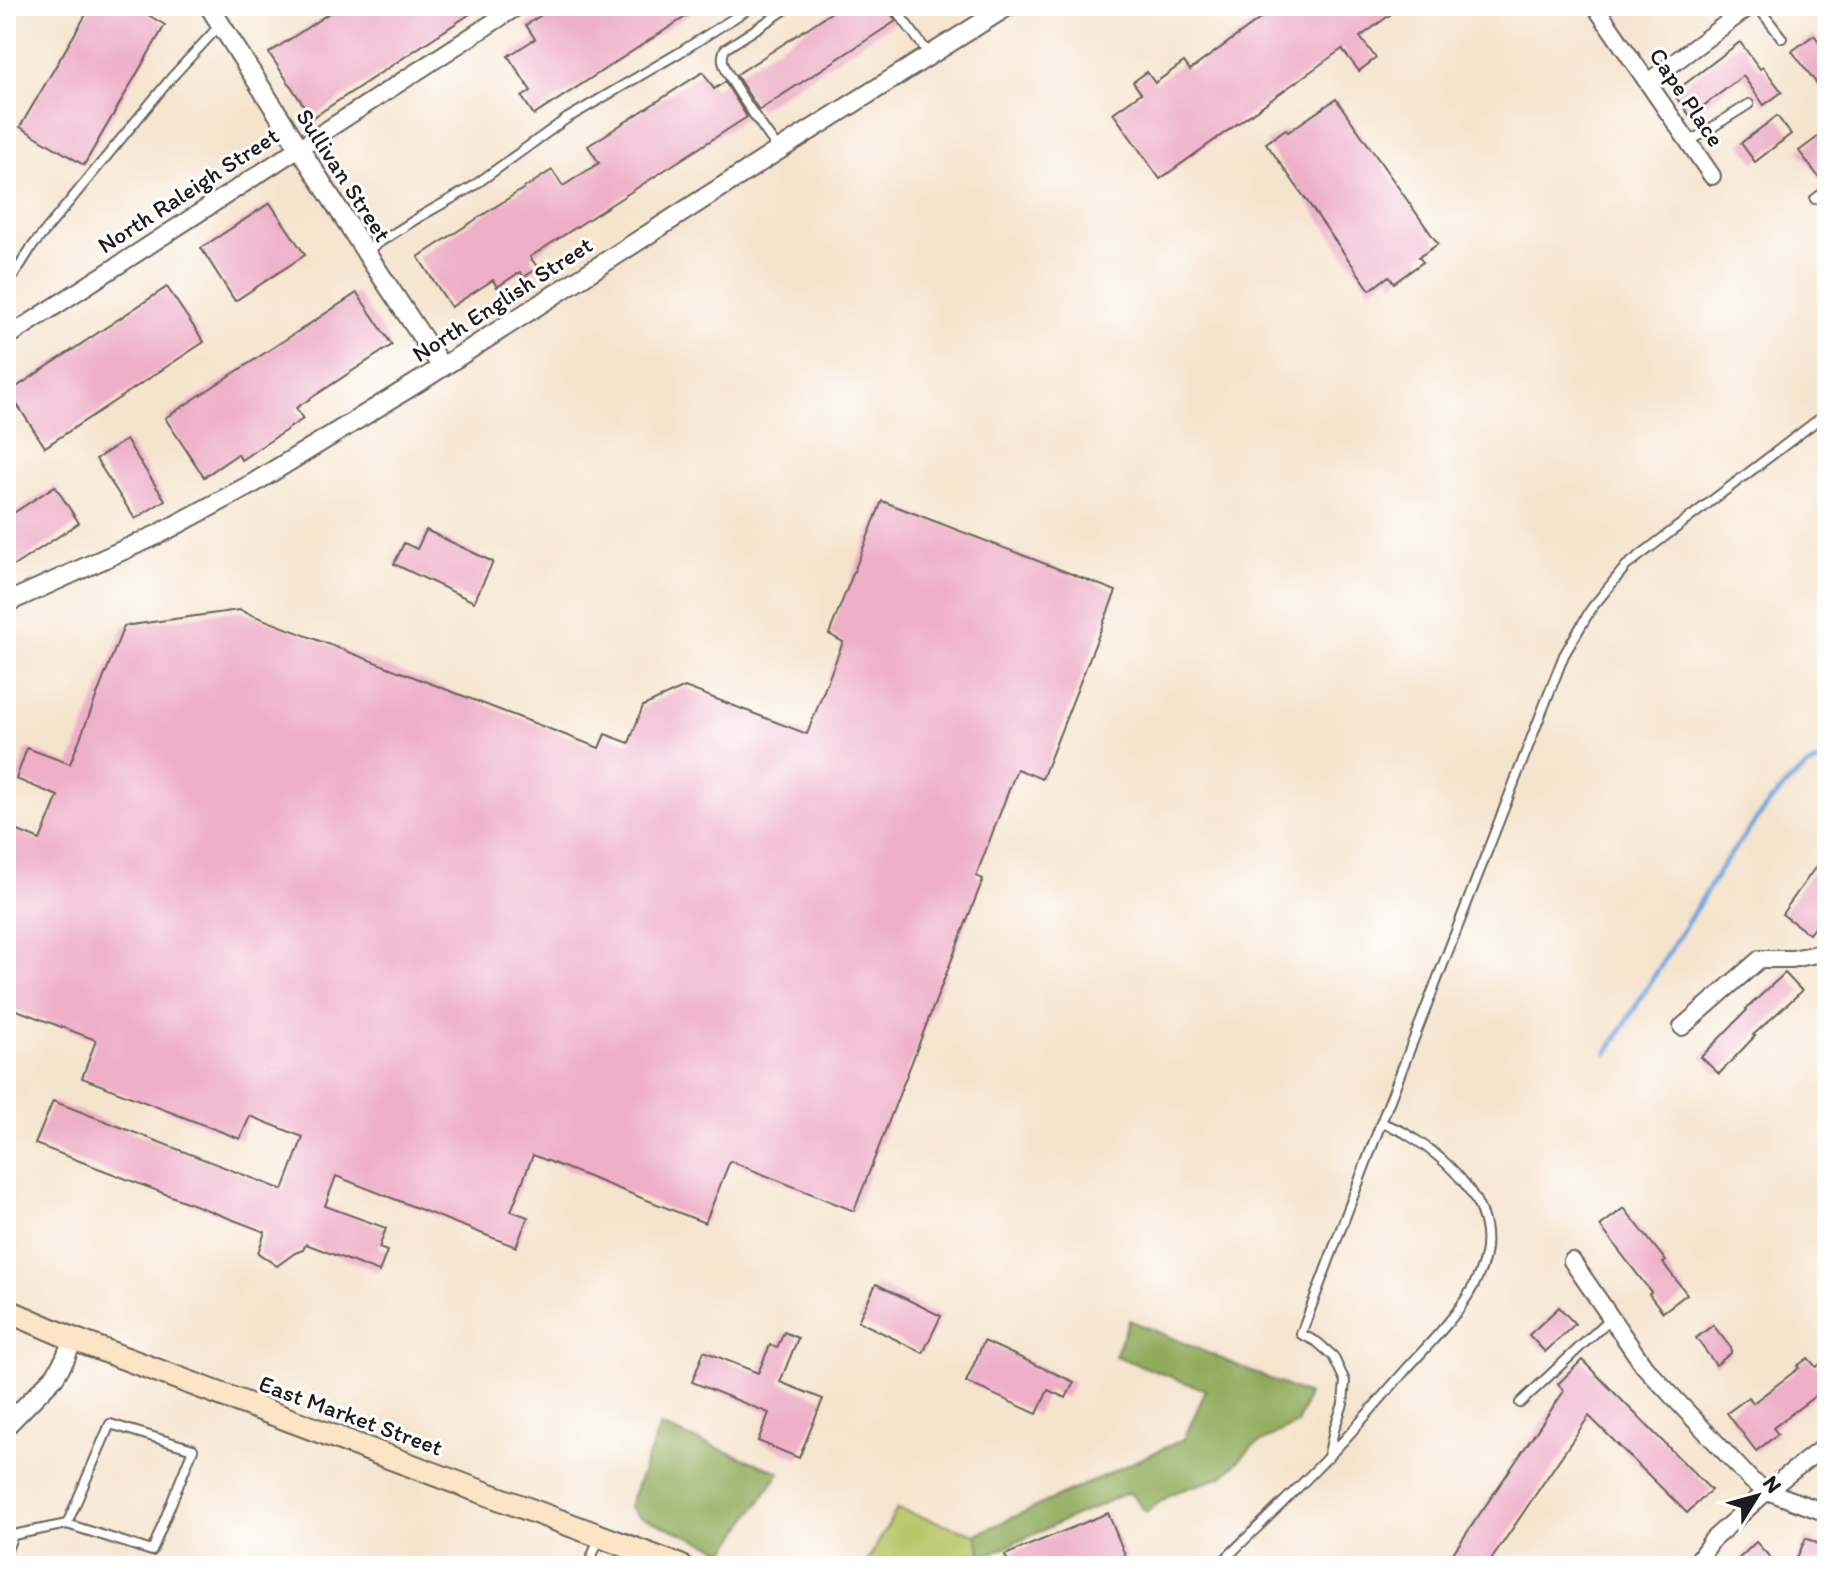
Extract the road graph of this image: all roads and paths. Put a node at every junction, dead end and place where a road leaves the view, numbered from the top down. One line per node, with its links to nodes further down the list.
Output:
1 (209, 6): 10 (street, Sullivan Street)
2 (518, 6): 16 (street, North Raleigh Street)
3 (753, 6): 21 (lane)
4 (791, 6): 17 (lane)
5 (893, 6): 12 (lane)
6 (1008, 6): 12 (street, North English Street)
7 (1595, 6): 13 (street, Cape Place)
8 (1750, 6): 13 (street)
9 (1757, 6): 11 (lane)
10 (221, 24): 16 (street, Sullivan Street); 22 (lane)
11 (1782, 38)
12 (930, 55): 17 (street, North English Street)
13 (1648, 82): 15 (street, Cape Place)
14 (1749, 104): 15 (lane)
15 (1689, 142): 18 (street, Cape Place)
16 (298, 147): 21 (street, Sullivan Street); 23 (street, North Raleigh Street)
17 (779, 150): 24 (street, North English Street)
18 (1712, 176)
19 (1827, 190): 20 (lane)
20 (1815, 199)
21 (365, 251): 24 (street, Sullivan Street)
22 (6, 288)
23 (6, 338)
24 (442, 367): 26 (street, North English Street)
25 (1827, 413): 29 (lane)
26 (6, 603)
27 (1827, 952): 28 (street)
28 (1682, 1027)
29 (1381, 1123): 37 (lane); 37 (lane)
30 (1572, 1261): 32 (street)
31 (6, 1310): 33 (main road, East Market Street)
32 (1611, 1318): 34 (lane); 38 (street)
33 (73, 1339): 35 (street); 42 (main road, East Market Street)
34 (1520, 1403)
35 (6, 1426)
36 (1827, 1444): 38 (street)
37 (1328, 1458): 46 (lane)
38 (1767, 1491): 39 (street); 47 (street)
39 (1827, 1513)
40 (67, 1524): 40 (lane); 41 (lane)
41 (10, 1533): 43 (lane)
42 (600, 1535): 44 (lane); 45 (main road, East Market Street)
43 (6, 1552)
44 (588, 1566)
45 (680, 1566)
46 (1218, 1566)
47 (1694, 1566)

